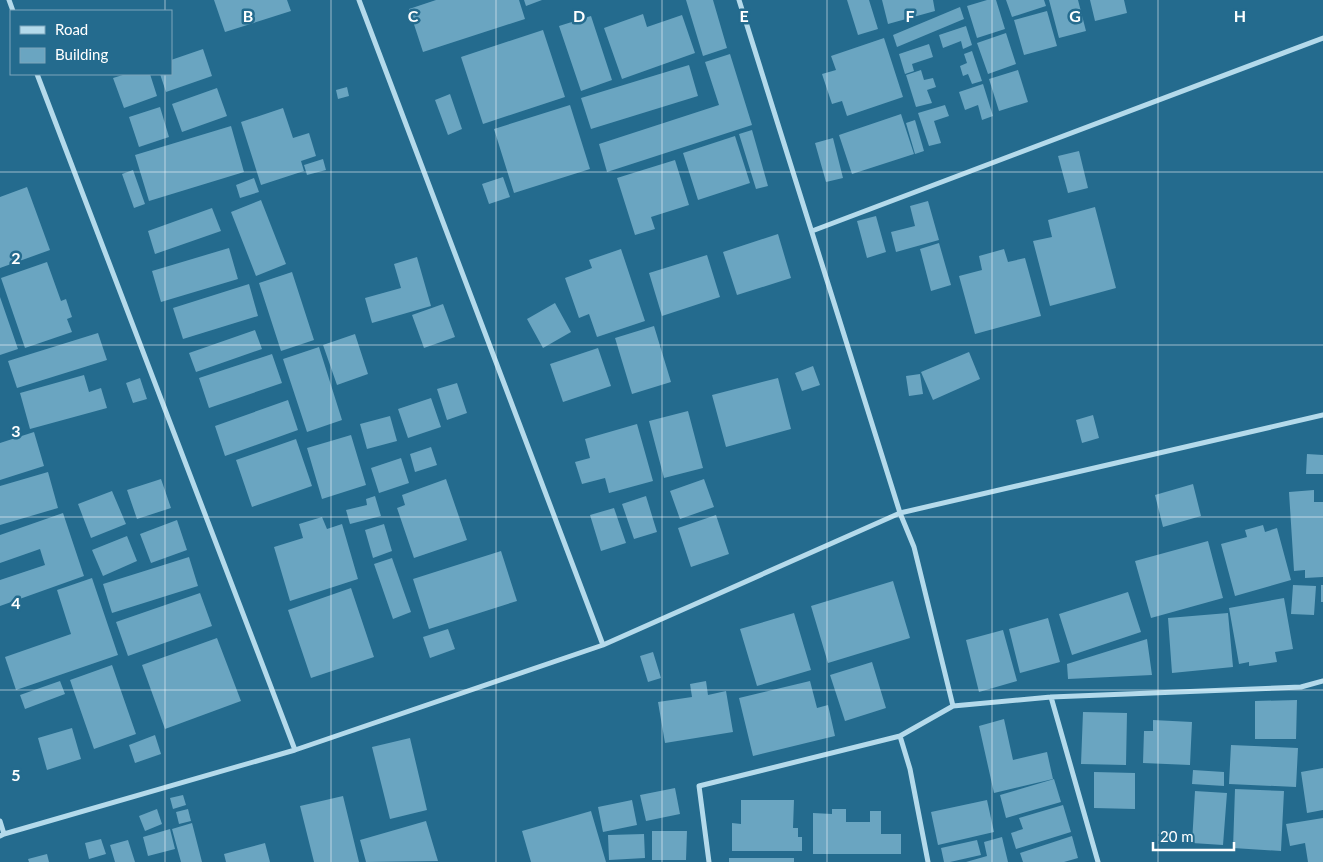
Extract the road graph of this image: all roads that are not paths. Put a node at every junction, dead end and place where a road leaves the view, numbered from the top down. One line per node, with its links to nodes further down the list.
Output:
1 (359, 0): 8 (street)
2 (739, 0): 5 (street)
3 (1323, 38): 5 (street)
4 (37, 75): 13 (street)
5 (812, 232): 7 (street)
6 (1323, 415): 7 (street)
7 (900, 513): 8 (street); 11 (street)
8 (603, 645): 13 (street)
9 (1323, 682): 10 (street)
10 (1051, 697): 11 (street); 18 (street)
11 (953, 706): 12 (street)
12 (900, 736): 16 (street); 17 (street)
13 (295, 750): 15 (street)
14 (0, 821): 15 (street)
15 (2, 835)
16 (709, 862)
17 (928, 862)
18 (1098, 862)

